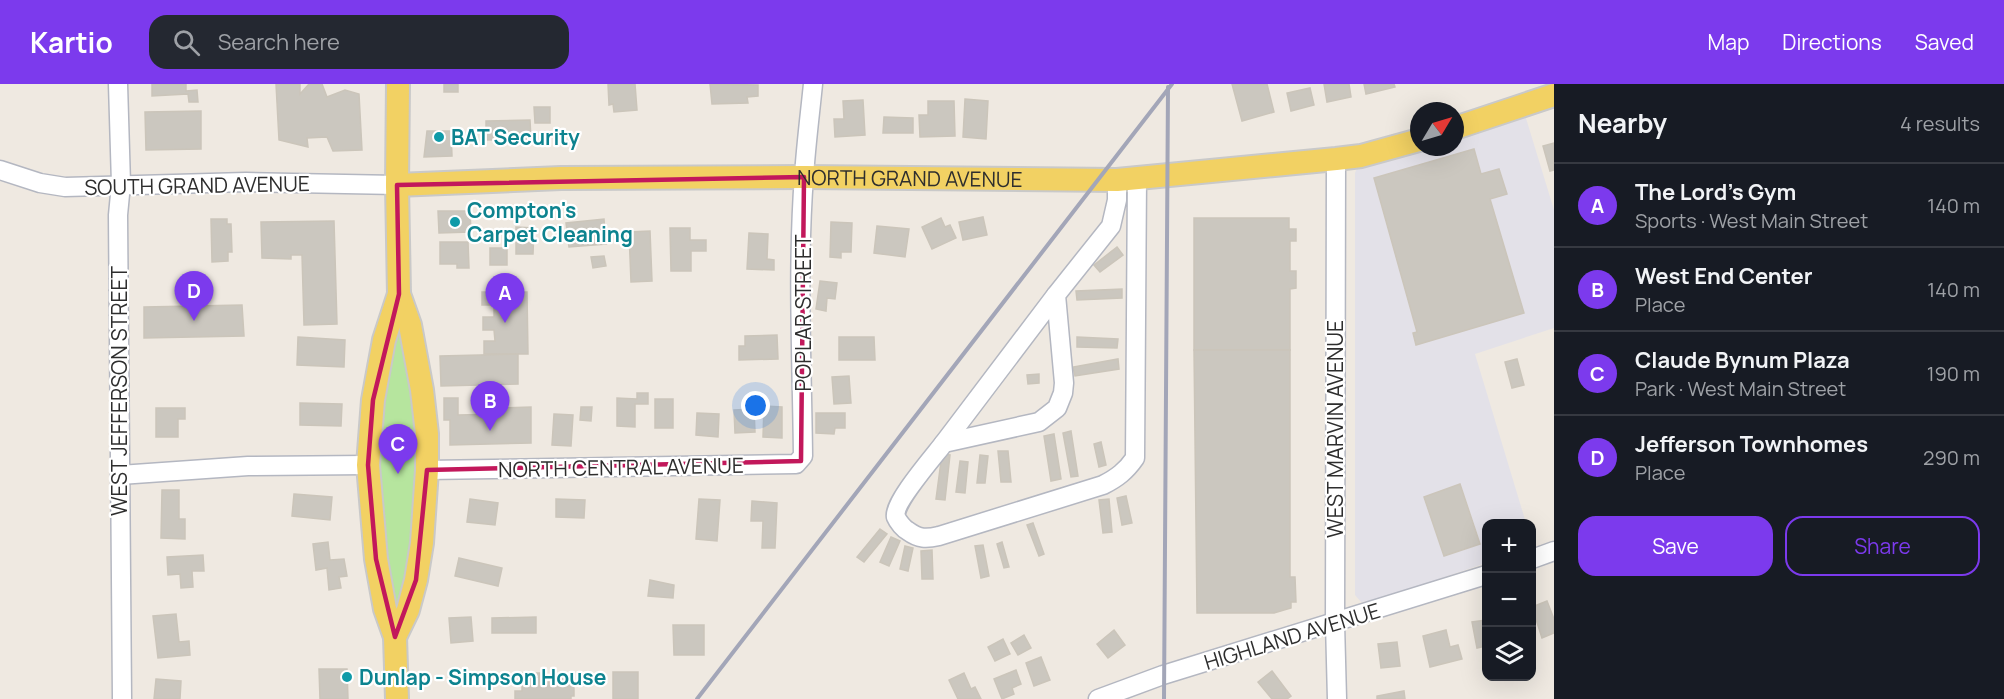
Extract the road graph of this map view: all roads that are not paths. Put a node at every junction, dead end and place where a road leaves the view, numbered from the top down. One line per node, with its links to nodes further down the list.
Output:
1 (118, 84): 11 (street, WEST JEFFERSON STREET)
2 (398, 84): 12 (main road)
3 (813, 84): 9 (street, POPLAR STREET)
4 (1554, 95): 5 (main road)
5 (1464, 125)
6 (1410, 142): 7 (main road, NORTH GRAND AVENUE)
7 (1336, 159): 10 (main road, NORTH GRAND AVENUE); 23 (street, WEST MARVIN AVENUE)
8 (0, 170): 11 (street, SOUTH GRAND AVENUE)
9 (804, 177): 10 (main road, NORTH GRAND AVENUE); 12 (main road, NORTH GRAND AVENUE); 16 (street, POPLAR STREET)
10 (1127, 179): 14 (street); 15 (street)
11 (121, 184): 12 (street, SOUTH GRAND AVENUE); 19 (street, WEST JEFFERSON STREET)
12 (396, 185): 13 (main road)
13 (399, 294): 17 (main road); 18 (main road)
14 (1056, 295): 15 (street); 15 (street)
15 (944, 442)
16 (803, 448): 18 (street, NORTH CENTRAL AVENUE)
17 (368, 465): 19 (street); 24 (main road)
18 (428, 470): 24 (main road)
19 (120, 475): 26 (street, WEST JEFFERSON STREET)
20 (1554, 551): 21 (street)
21 (1536, 558)
22 (1482, 576): 23 (street, HIGHLAND AVENUE)
23 (1335, 623): 25 (street, HIGHLAND AVENUE); 29 (street, WEST MARVIN AVENUE)
24 (395, 637): 27 (main road)
25 (1124, 693): 28 (street, HIGHLAND AVENUE)
26 (122, 699)
27 (397, 699)
28 (1098, 699)
29 (1337, 699)

